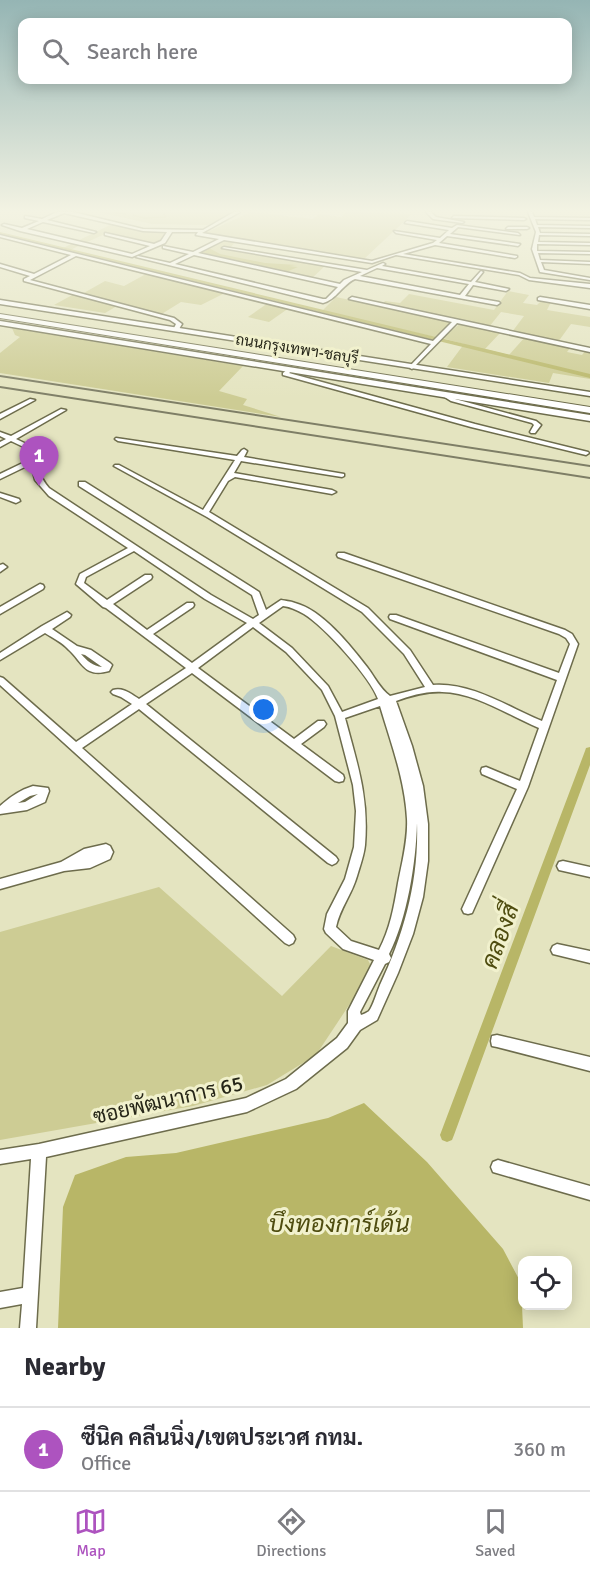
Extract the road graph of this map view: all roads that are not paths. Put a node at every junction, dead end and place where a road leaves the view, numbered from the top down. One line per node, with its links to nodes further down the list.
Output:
1 (28, 274): 12 (street)
2 (38, 274): 12 (street)
3 (153, 274): 31 (street)
4 (209, 274): 17 (street)
5 (287, 274): 17 (street)
6 (361, 274): 13 (street)
7 (416, 274): 16 (street)
8 (480, 274): 16 (street)
9 (494, 274): 14 (street)
10 (520, 274): 18 (street)
11 (552, 274): 15 (street)
12 (34, 276): 30 (street)
13 (354, 277): 17 (street); 20 (street)
14 (514, 277)
15 (590, 279)
16 (472, 284): 19 (street); 20 (street)
17 (341, 286)
18 (590, 286)
19 (506, 290)
20 (462, 296): 24 (street)
21 (352, 299): 28 (street)
22 (540, 299): 25 (street)
23 (0, 302): 30 (main road)
24 (497, 303)
25 (590, 307)
26 (0, 309): 38 (highway, ถนนกรุงเทพฯ-ชลบุรี)
27 (0, 316): 40 (highway, ถนนกรุงเทพฯ-ชลบุรี)
28 (456, 321): 31 (street); 32 (street)
29 (0, 323): 34 (main road)
30 (177, 328): 33 (main road)
31 (433, 342): 33 (street)
32 (590, 350)
33 (412, 367): 35 (main road)
34 (290, 370): 36 (main road); 49 (street)
35 (590, 394)
36 (445, 395): 42 (main road); 43 (street)
37 (32, 400): 41 (street)
38 (590, 401)
39 (63, 410): 45 (street)
40 (590, 410)
41 (0, 417)
42 (590, 418)
43 (533, 432)
44 (0, 434): 45 (street)
45 (12, 439): 47 (street); 51 (street)
46 (118, 439): 50 (street)
47 (0, 446)
48 (244, 451): 50 (street)
49 (586, 453)
50 (239, 458): 53 (street); 55 (street)
51 (34, 460): 54 (street); 61 (street)
52 (117, 466): 60 (street)
53 (342, 475)
54 (0, 477)
55 (228, 477): 57 (street); 60 (street)
56 (82, 484): 68 (street)
57 (332, 492)
58 (0, 495): 59 (street)
59 (16, 501)
60 (206, 515): 79 (street)
61 (134, 549): 65 (street); 71 (street)
62 (341, 555): 77 (street)
63 (148, 577): 65 (street)
64 (40, 587): 67 (street)
65 (106, 604): 73 (street)
66 (190, 605): 73 (street)
67 (0, 611)
68 (263, 614): 71 (street); 81 (street, ซอยพัฒนาการ 65)
69 (67, 615): 72 (street)
70 (393, 617): 77 (street)
71 (252, 622): 76 (street); 83 (street)
72 (45, 628): 74 (street); 75 (street)
73 (147, 634): 76 (street)
74 (74, 649)
75 (0, 657)
76 (192, 668): 82 (street); 86 (street)
77 (562, 678): 85 (street)
78 (0, 680): 87 (street)
79 (431, 689): 81 (street); 85 (street)
80 (116, 692): 82 (street)
81 (385, 700): 83 (street); 99 (street, ซอยพัฒนาการ 65); 101 (street, ซอยพัฒนาการ 65)
82 (139, 704): 87 (street); 91 (street)
83 (340, 716): 99 (street)
84 (321, 724): 86 (street)
85 (544, 726): 90 (street)
86 (294, 744): 89 (street)
87 (76, 747): 97 (street)
88 (486, 771): 90 (street)
89 (339, 778)
90 (523, 787): 96 (street)
91 (332, 860)
92 (64, 866): 95 (street)
93 (563, 866): 94 (street)
94 (590, 872)
95 (0, 884)
96 (468, 909)
97 (289, 939)
98 (557, 950): 100 (street)
99 (382, 957): 101 (street); 102 (street, ซอยพัฒนาการ 65)
100 (590, 957)
101 (396, 962): 102 (street, ซอยพัฒนาการ 65)
102 (355, 1025): 105 (street, ซอยพัฒนาการ 65)
103 (497, 1041): 104 (street)
104 (590, 1064)
105 (39, 1151): 106 (street, ซอยพัฒนาการ 65); 109 (street)
106 (0, 1157)
107 (498, 1167): 108 (street)
108 (590, 1193)
109 (30, 1294): 110 (street); 111 (street)
110 (0, 1300)
111 (28, 1328)

